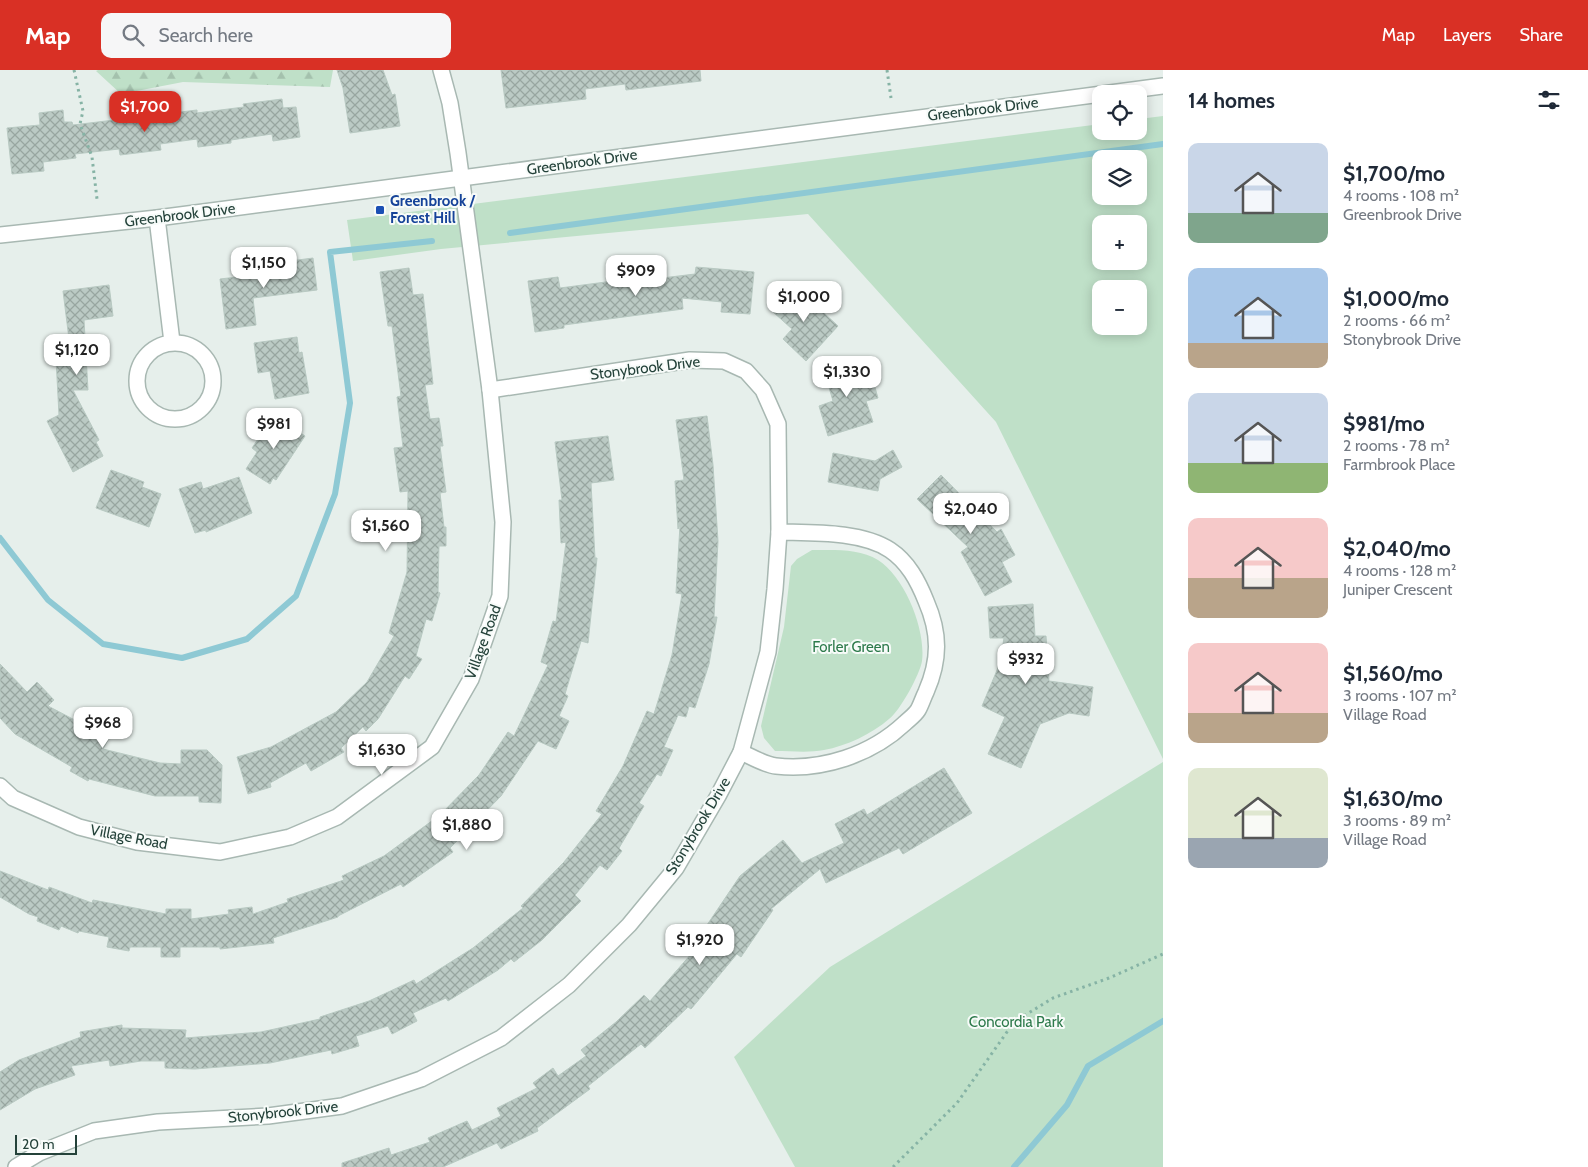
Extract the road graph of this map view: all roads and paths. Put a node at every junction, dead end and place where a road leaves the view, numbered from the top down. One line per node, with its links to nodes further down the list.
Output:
1 (74, 70): 7 (path)
2 (442, 70): 6 (street, Village Road)
3 (887, 70): 5 (path)
4 (1163, 86): 6 (street, Greenbrook Drive)
5 (891, 98)
6 (461, 178): 8 (street, Greenbrook Drive); 11 (street, Village Road)
7 (97, 199)
8 (157, 218): 9 (street, Greenbrook Drive); 10 (street)
9 (0, 235)
10 (172, 342): 10 (street)
11 (490, 390): 12 (street, Stonybrook Drive); 14 (street, Village Road)
12 (779, 532): 13 (street, Stonybrook Drive); 13 (street)
13 (741, 752): 16 (street, Stonybrook Drive)
14 (0, 786)
15 (1163, 954): 17 (path)
16 (16, 1167)
17 (893, 1167)

